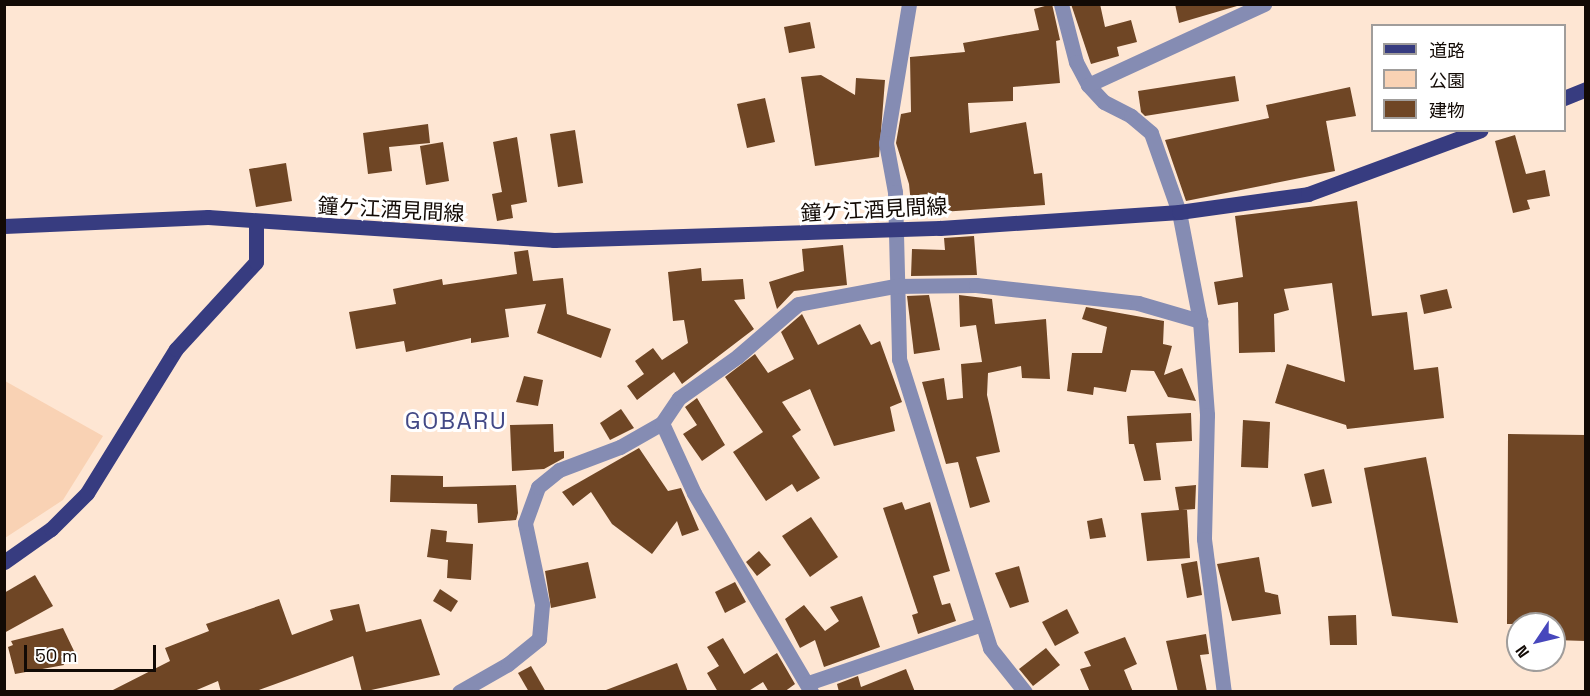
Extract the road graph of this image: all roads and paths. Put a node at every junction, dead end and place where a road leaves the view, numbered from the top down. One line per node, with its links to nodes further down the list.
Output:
1 (909, 4): 11 (street)
2 (1061, 4): 4 (street)
3 (1264, 4): 4 (street)
4 (1088, 85): 8 (street)
5 (1586, 89): 6 (main road)
6 (1566, 97)
7 (1476, 132): 8 (main road, 鐘ケ江酒見間線)
8 (1179, 212): 11 (main road, 鐘ケ江酒見間線); 13 (street)
9 (256, 223): 10 (main road, 鐘ケ江酒見間線); 11 (main road, 鐘ケ江酒見間線); 15 (main road)
10 (4, 226)
11 (897, 229): 12 (street)
12 (895, 286): 13 (street); 14 (street); 16 (street)
13 (1200, 321): 20 (street)
14 (662, 423): 17 (street); 18 (street)
15 (4, 562)
16 (982, 624): 17 (street); 19 (street)
17 (810, 687)
18 (459, 692)
19 (1025, 692)
20 (1224, 692)

